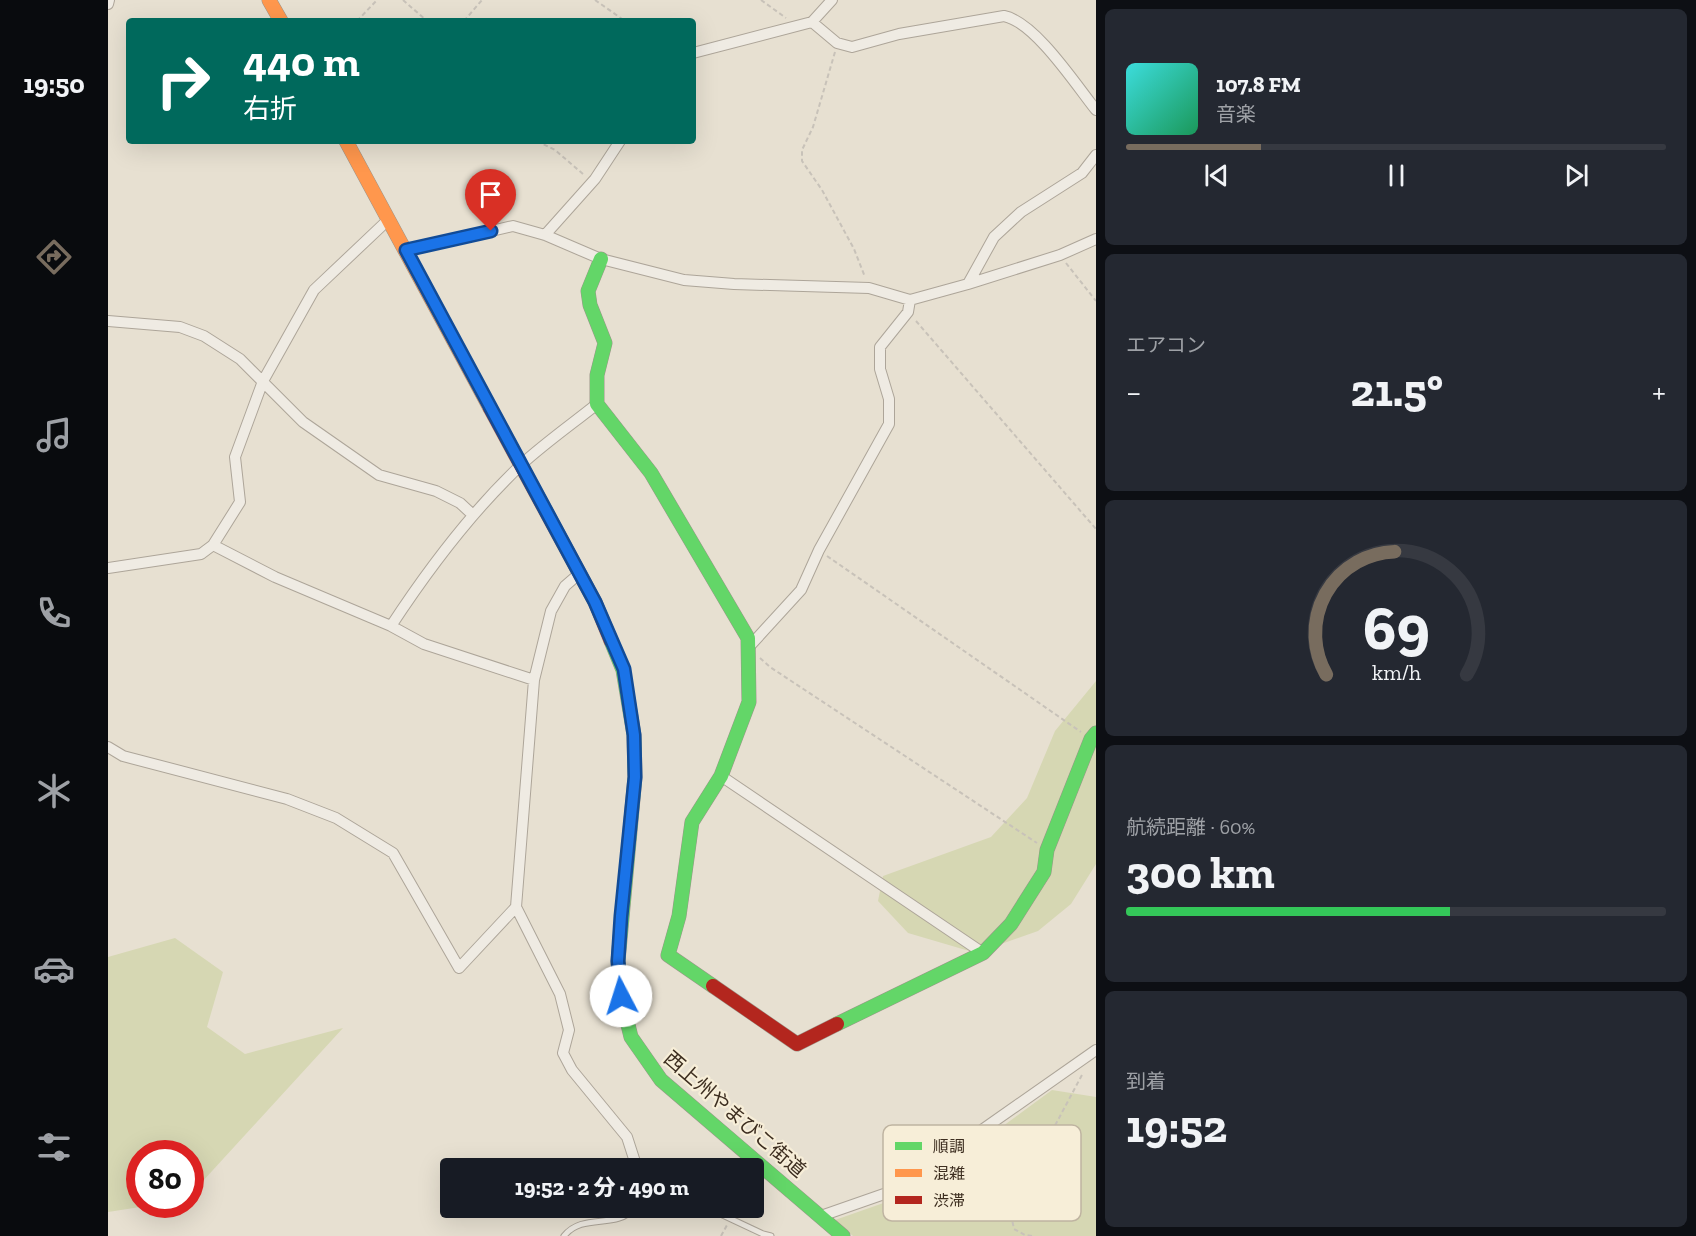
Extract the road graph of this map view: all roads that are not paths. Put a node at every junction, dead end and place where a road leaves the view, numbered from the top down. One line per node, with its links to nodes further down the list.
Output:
1 (269, 0): 3 (main road)
2 (832, 0): 4 (street)
3 (279, 18)
4 (812, 22): 5 (street); 6 (street)
5 (696, 52)
6 (1096, 110)
7 (348, 144): 10 (main road, 西上州やまびこ街道)
8 (618, 144): 11 (street)
9 (1096, 155): 15 (street)
10 (389, 219): 13 (main road, 西上州やまびこ街道); 18 (street)
11 (545, 235): 13 (street); 14 (street)
12 (1096, 239): 15 (street)
13 (406, 250): 20 (main road, 西上州やまびこ街道)
14 (601, 259): 16 (street); 19 (main road)
15 (968, 284): 16 (street)
16 (910, 300): 26 (street)
17 (108, 321): 18 (street)
18 (263, 381): 21 (street); 22 (street)
19 (597, 404): 20 (street); 26 (main road)
20 (522, 464): 21 (street); 24 (main road, 西上州やまびこ街道)
21 (473, 515): 25 (street)
22 (213, 545): 23 (street); 25 (street)
23 (108, 568)
24 (580, 573): 27 (street); 37 (main road, 西上州やまびこ街道)
25 (391, 626): 27 (street)
26 (748, 648): 30 (main road)
27 (534, 680): 31 (street)
28 (1094, 736): 32 (main road)
29 (108, 747): 31 (street)
30 (721, 776): 32 (street); 32 (main road)
31 (516, 907): 35 (street)
32 (983, 953)
33 (1095, 1051): 34 (street)
34 (989, 1125)
35 (634, 1158)
36 (883, 1194): 37 (street)
37 (821, 1216): 42 (main road, 西上州やまびこ街道)
38 (618, 1218): 40 (lane)
39 (729, 1218): 41 (lane)
40 (564, 1236)
41 (771, 1236)
42 (843, 1236)

